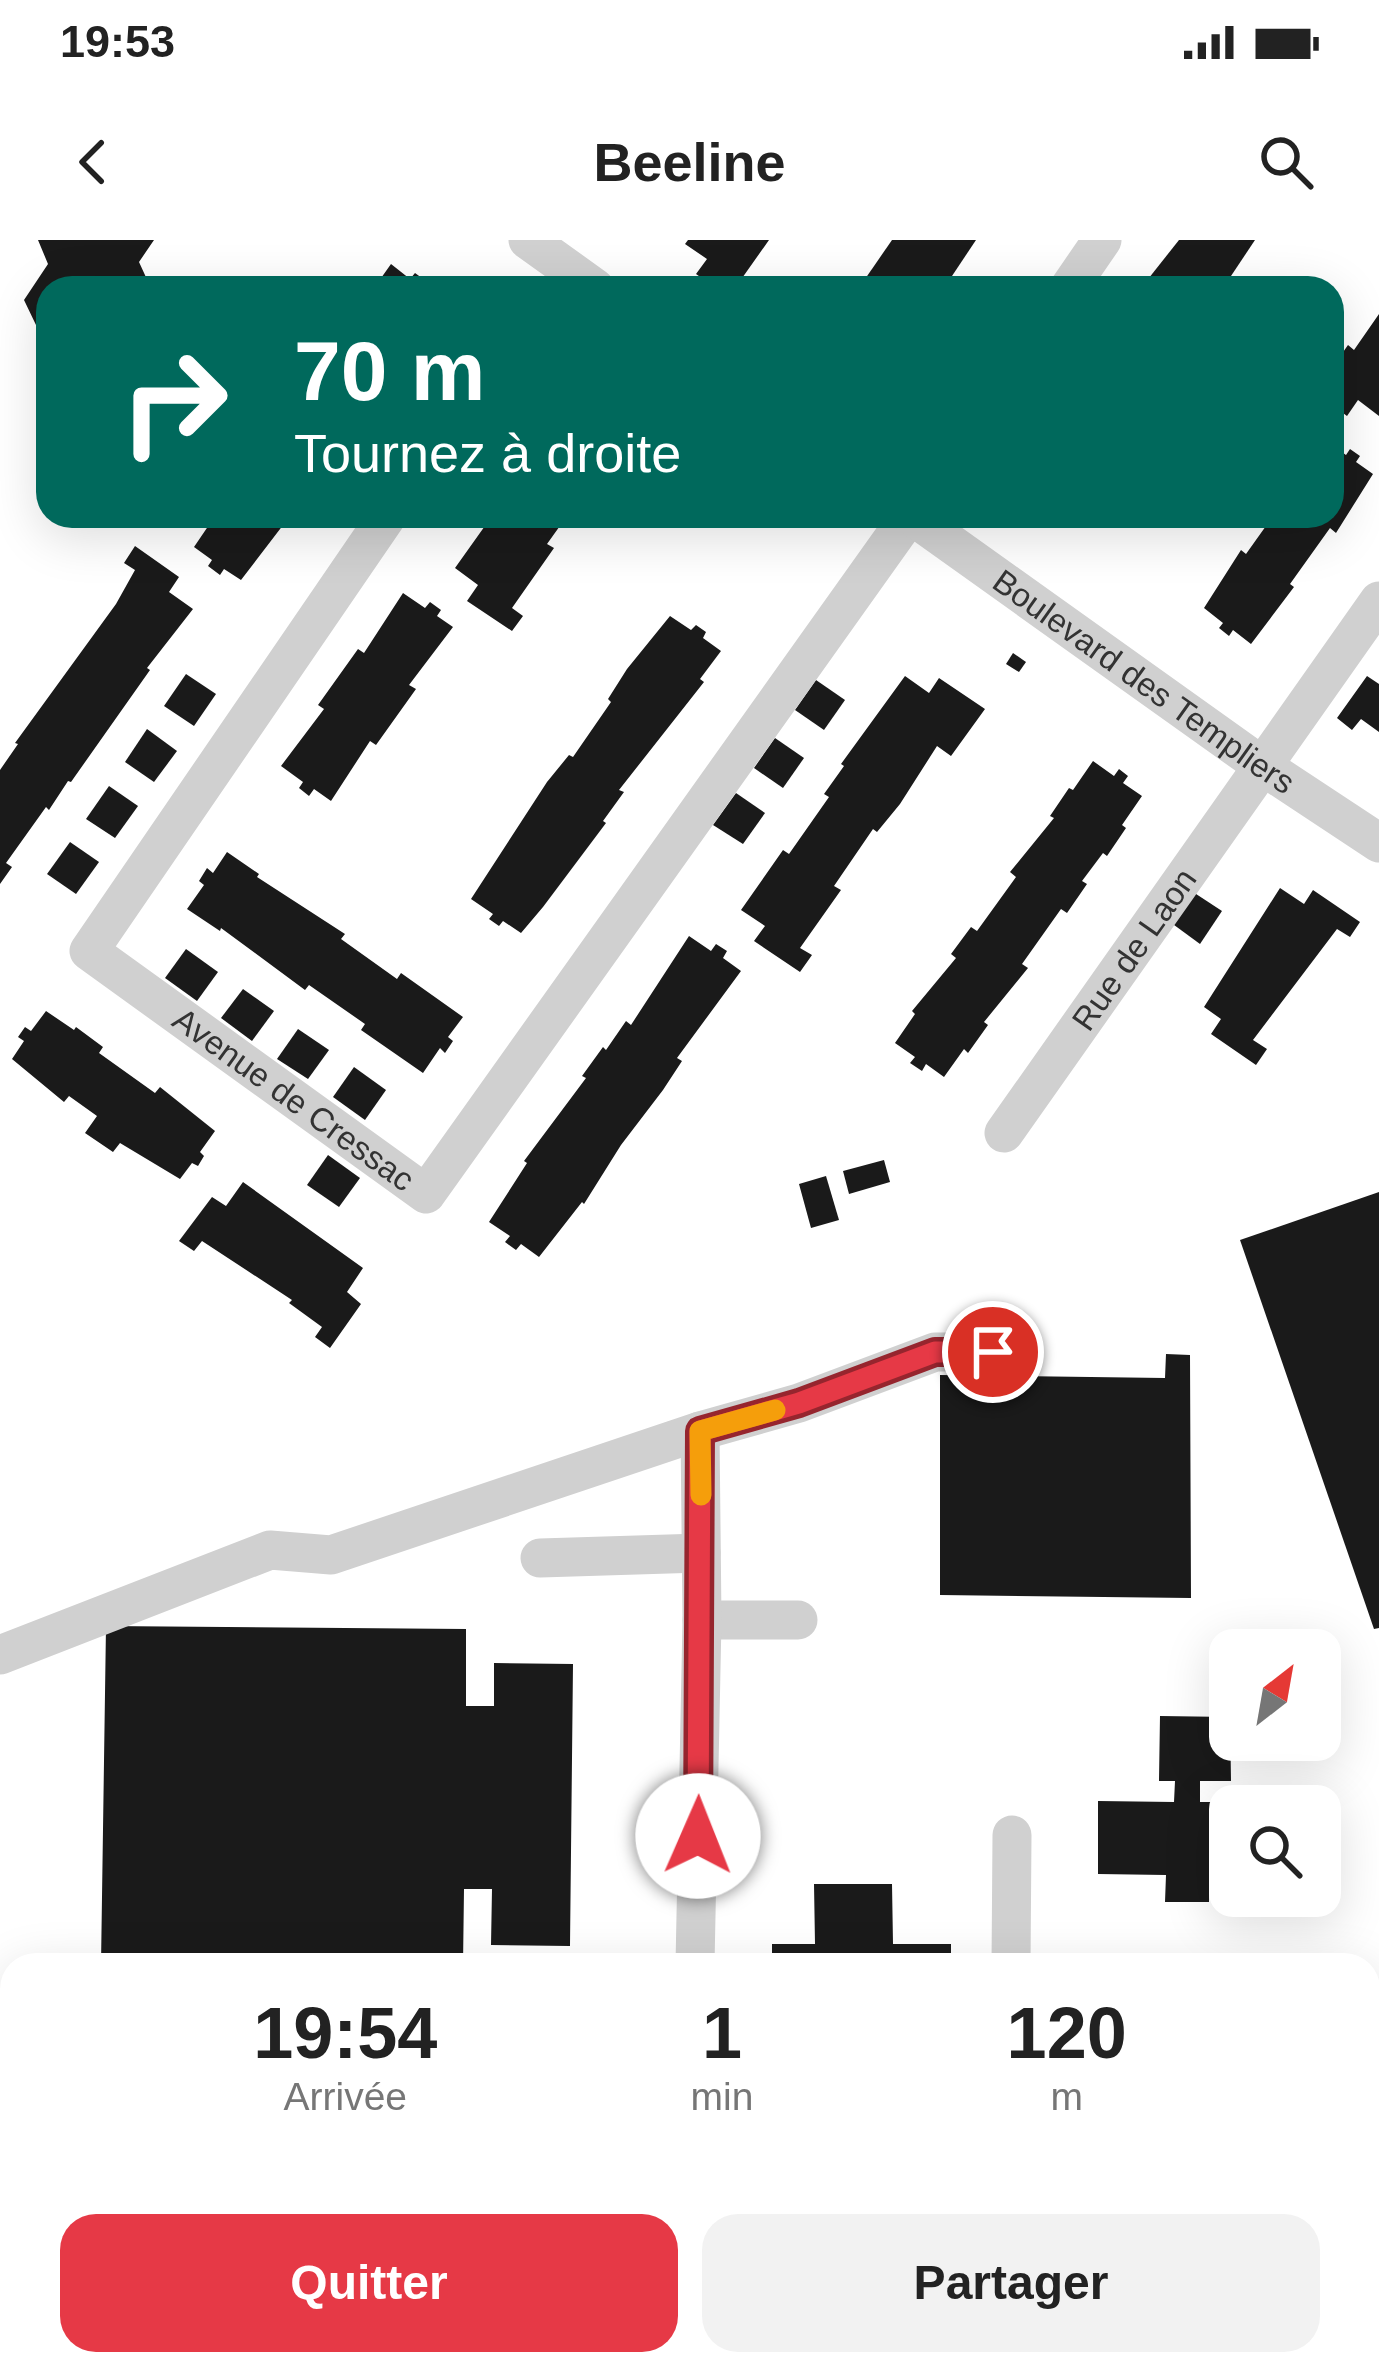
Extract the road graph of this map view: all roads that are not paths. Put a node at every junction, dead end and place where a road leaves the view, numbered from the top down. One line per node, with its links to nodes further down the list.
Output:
1 (528, 240): 3 (street)
2 (1102, 240): 4 (street)
3 (561, 264)
4 (1077, 276)
5 (379, 528): 6 (street, Avenue de Cressac)
6 (901, 528)
7 (927, 528): 9 (street, Boulevard des Templiers)
8 (1379, 601): 9 (street, Rue de Laon)
9 (1261, 765): 10 (street, Boulevard des Templiers); 11 (street, Rue de Laon)
10 (1379, 843)
11 (1004, 1132)
12 (993, 1352): 13 (street)
13 (700, 1431): 14 (street); 18 (street)
14 (701, 1553): 15 (street); 16 (street)
15 (540, 1558)
16 (702, 1620): 17 (street); 20 (street)
17 (798, 1620)
18 (0, 1655)
19 (1012, 1834): 21 (street)
20 (695, 1953)
21 (1011, 1953)

